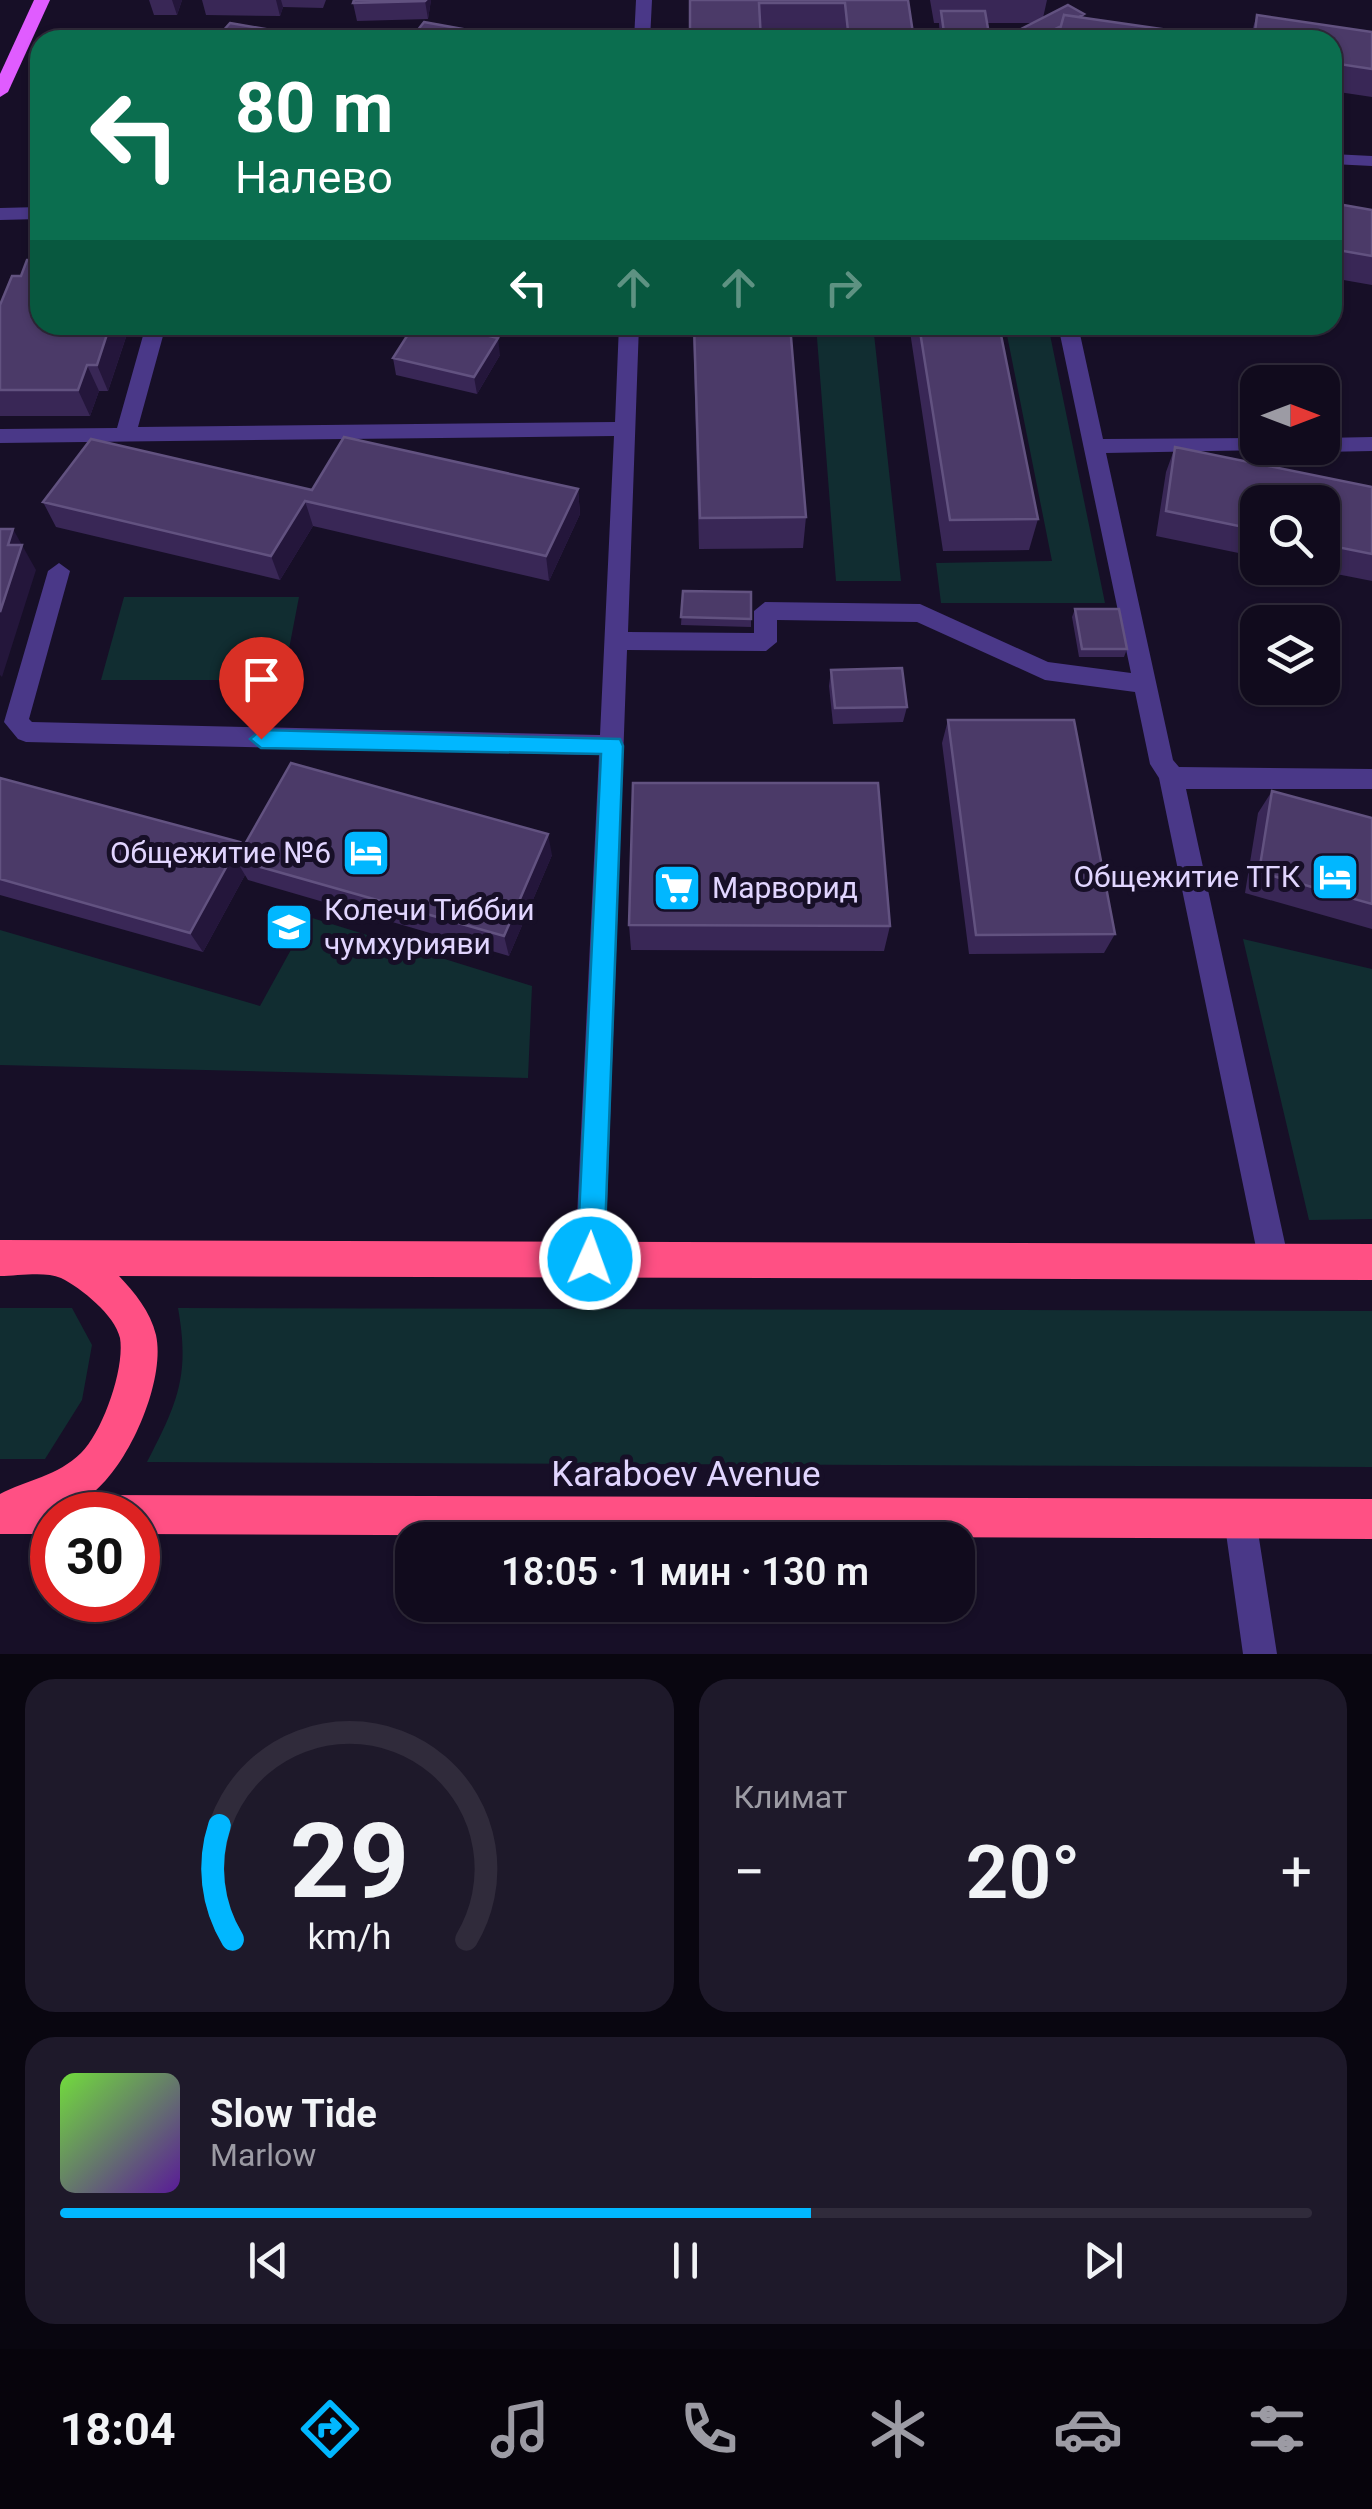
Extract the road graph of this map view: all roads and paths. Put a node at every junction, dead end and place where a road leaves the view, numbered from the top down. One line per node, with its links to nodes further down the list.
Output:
1 (42, 0): 4 (main road)
2 (644, 0): 3 (street)
3 (642, 30)
4 (0, 92)
5 (1342, 159): 6 (street)
6 (1372, 161)
7 (30, 213): 8 (street)
8 (0, 214)
9 (153, 335): 14 (street)
10 (628, 335): 12 (street)
11 (1070, 335): 18 (street)
12 (624, 429): 14 (street); 20 (street)
13 (0, 436): 14 (street)
14 (125, 436)
15 (1372, 444): 17 (street)
16 (1240, 445): 18 (street)
17 (1340, 445)
18 (1094, 446): 21 (street)
19 (59, 572): 22 (street)
20 (616, 641): 21 (street); 22 (street)
21 (1143, 684): 23 (street)
22 (612, 746): 28 (street)
23 (1170, 774): 24 (street); 29 (street)
24 (1372, 779)
25 (0, 1242): 27 (highway)
26 (0, 1258): 27 (highway)
27 (61, 1258): 28 (highway); 31 (highway)
28 (590, 1259): 29 (highway)
29 (1274, 1262): 30 (highway)
30 (1372, 1262)
31 (0, 1512): 32 (highway, Karaboev Avenue)
32 (1240, 1519): 33 (highway, Karaboev Avenue); 34 (street)
33 (1372, 1519)
34 (1260, 1654)

